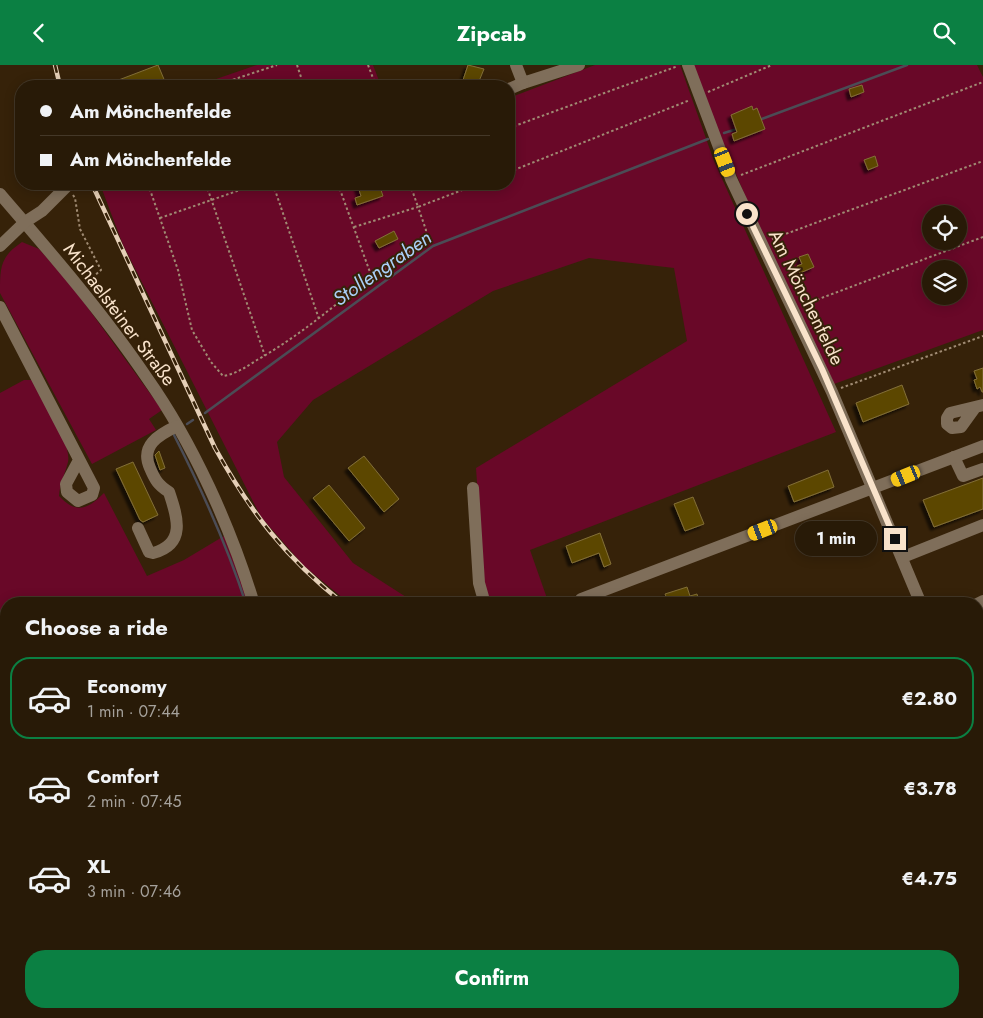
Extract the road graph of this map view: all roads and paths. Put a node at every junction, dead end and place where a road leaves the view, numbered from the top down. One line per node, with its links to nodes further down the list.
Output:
1 (277, 65): 9 (path)
2 (297, 65): 11 (path)
3 (368, 65): 12 (path)
4 (516, 65): 14 (street)
5 (579, 65): 14 (street)
6 (681, 65): 17 (path)
7 (688, 65): 16 (street, Am Mönchenfelde)
8 (772, 65): 16 (path)
9 (235, 79): 10 (path)
10 (232, 80)
11 (302, 80)
12 (374, 80)
13 (983, 82): 20 (path)
14 (523, 83): 15 (street)
15 (515, 86)
16 (700, 96): 19 (path); 20 (street, Am Mönchenfelde)
17 (515, 126)
18 (983, 161): 37 (path)
19 (515, 170)
20 (731, 179): 37 (street, Am Mönchenfelde)
21 (61, 190): 34 (street)
22 (69, 190): 40 (path)
23 (150, 190): 33 (path)
24 (208, 190): 31 (path)
25 (240, 190): 31 (path)
26 (275, 190): 43 (path)
27 (340, 190): 35 (path)
28 (412, 190): 32 (path)
29 (462, 190): 32 (path)
30 (0, 193): 34 (street, Michaelsteiner Straße)
31 (211, 200): 33 (path); 45 (path)
32 (418, 207): 35 (path); 39 (path)
33 (160, 218): 45 (path)
34 (25, 222): 38 (street); 40 (street, Michaelsteiner Straße)
35 (354, 227): 39 (path)
36 (983, 237): 42 (path)
37 (761, 243): 42 (street, Am Mönchenfelde)
38 (0, 246)
39 (371, 275): 43 (path)
40 (79, 288): 47 (street, Michaelsteiner Straße)
41 (0, 307): 50 (street)
42 (794, 308): 46 (street, Am Mönchenfelde)
43 (320, 319): 45 (path)
44 (983, 336): 46 (path)
45 (265, 356)
46 (832, 392): 53 (street, Am Mönchenfelde)
47 (177, 425): 55 (street); 57 (street, Michaelsteiner Straße)
48 (983, 446): 49 (street)
49 (954, 457): 51 (street); 53 (street)
50 (79, 461)
51 (983, 469)
52 (473, 488): 58 (street)
53 (873, 488): 56 (street, Am Mönchenfelde); 59 (street)
54 (983, 525): 56 (street)
55 (138, 528)
56 (903, 557): 60 (street, Am Mönchenfelde)
57 (252, 597)
58 (484, 597)
59 (586, 597)
60 (918, 597)

